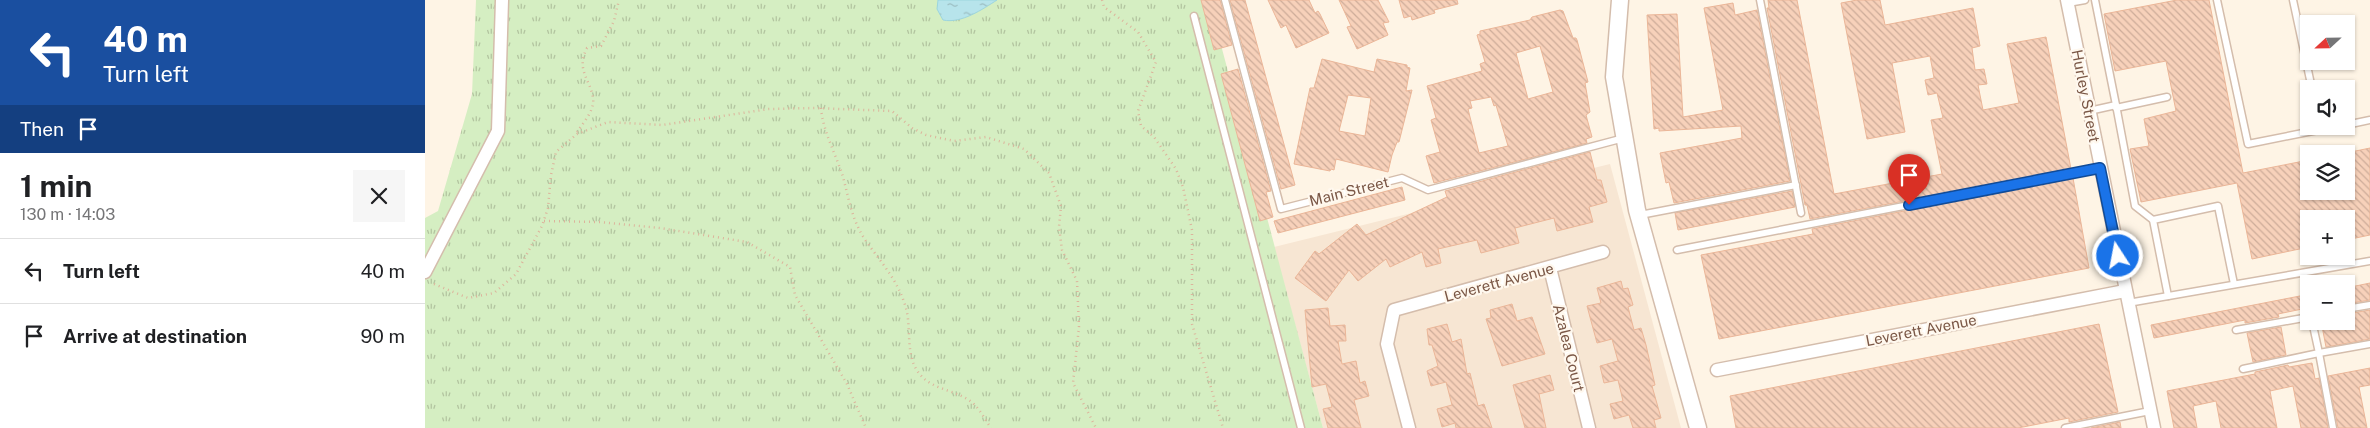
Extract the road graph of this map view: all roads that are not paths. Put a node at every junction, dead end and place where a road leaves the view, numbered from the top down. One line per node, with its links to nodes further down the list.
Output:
1 (502, 0): 28 (street)
2 (1225, 0): 18 (lane, Main Street)
3 (1620, 0): 18 (street)
4 (1761, 0): 20 (lane)
5 (2085, 0): 9 (lane)
6 (2095, 0): 13 (lane)
7 (2217, 0): 17 (lane)
8 (2293, 0): 11 (lane)
9 (2068, 2): 14 (street, Hurley Street)
10 (1194, 16): 42 (lane)
11 (2310, 80)
12 (2167, 98): 13 (lane)
13 (2116, 107): 14 (lane); 23 (lane)
14 (2089, 110): 19 (street, Hurley Street)
15 (2370, 120): 16 (lane)
16 (2355, 123)
17 (2300, 132)
18 (1624, 138): 22 (street)
19 (2100, 168): 24 (lane); 31 (street, Hurley Street)
20 (1796, 185): 21 (lane); 22 (lane)
21 (1801, 213)
22 (1639, 215): 45 (street)
23 (2153, 220): 29 (lane); 30 (lane)
24 (1677, 250)
25 (1603, 252): 27 (street, Leverett Avenue)
26 (2370, 260): 29 (lane)
27 (1550, 268): 43 (street, Leverett Avenue); 44 (street, Azalea Court)
28 (425, 272)
29 (2234, 284): 30 (lane)
30 (2169, 296): 31 (lane)
31 (2126, 297): 40 (street, Leverett Avenue); 41 (street, Hurley Street)
32 (2370, 304): 33 (lane)
33 (2355, 308)
34 (2300, 319): 35 (lane)
35 (2236, 330)
36 (2314, 330): 38 (lane)
37 (2370, 344): 38 (lane)
38 (2319, 353): 39 (lane); 48 (lane)
39 (2243, 369)
40 (1717, 370)
41 (2150, 412): 46 (lane); 47 (street, Hurley Street)
42 (1301, 428)
43 (1409, 428)
44 (1589, 428)
45 (1698, 428)
46 (2065, 428)
47 (2154, 428)
48 (2333, 428)

